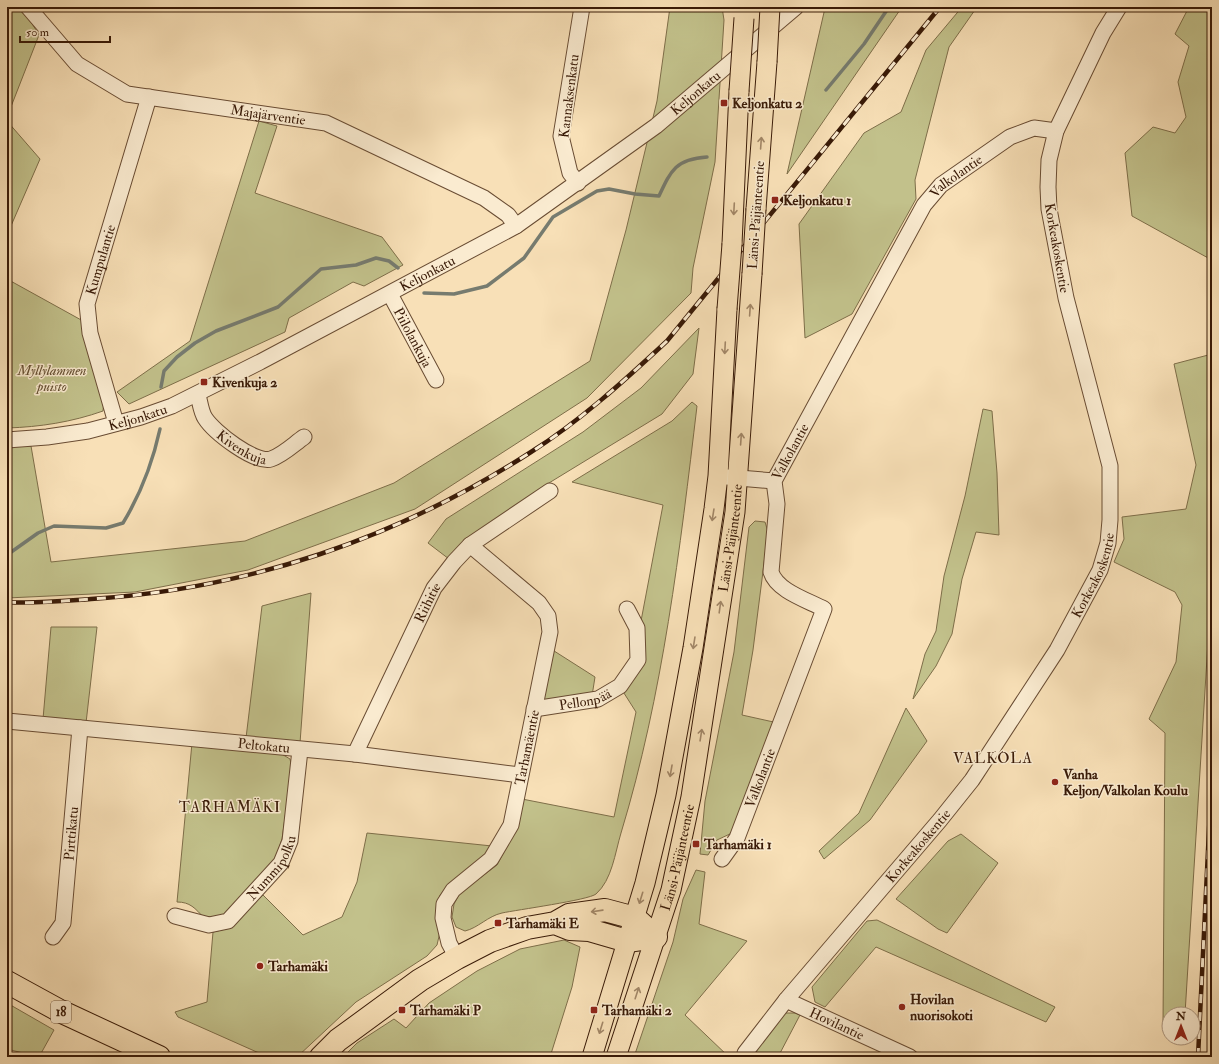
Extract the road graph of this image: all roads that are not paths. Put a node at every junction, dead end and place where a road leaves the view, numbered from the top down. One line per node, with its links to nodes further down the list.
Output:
1 (28, 7): 7 (street, Majajärventie)
2 (582, 7): 9 (street, Kannaksenkatu)
3 (770, 7): 18 (main road, Länsi-Päijänteentie, one-way to 3, bridge)
4 (796, 7): 9 (street, Keljonkatu)
5 (1119, 7): 8 (street, Korkeakoskentie)
6 (744, 12): 17 (main road, Länsi-Päijänteentie, one-way to 17, bridge)
7 (150, 97): 10 (street, Majajärventie); 14 (street, Kumpulantie)
8 (1056, 131): 19 (street, Valkolantie); 38 (street, Korkeakoskentie)
9 (578, 183): 10 (street, Keljonkatu)
10 (516, 226): 11 (street, Keljonkatu)
11 (390, 294): 12 (street, Piilolankuja); 13 (street, Keljonkatu)
12 (436, 380)
13 (198, 395): 14 (street, Keljonkatu); 15 (street, Kivenkuja)
14 (116, 423): 16 (street, Keljonkatu)
15 (304, 437)
16 (7, 440)
17 (718, 476): 18 (street); 31 (main road, Länsi-Päijänteentie, one-way to 31)
18 (739, 478): 19 (street); 34 (main road, Länsi-Päijänteentie, one-way to 18)
19 (774, 481): 29 (street, Valkolantie)
20 (550, 491): 21 (street, Riihitie)
21 (470, 545): 23 (street, Tarhamäentie); 27 (street, Riihitie)
22 (627, 609): 23 (street, Pellonpää)
23 (534, 709): 28 (street, Tarhamäentie)
24 (7, 721): 25 (street, Peltokatu)
25 (80, 728): 26 (street, Peltokatu); 33 (street, Pirttikatu)
26 (300, 750): 27 (street, Peltokatu); 30 (street, Nummipolku)
27 (355, 754): 28 (street, Peltokatu)
28 (520, 775): 36 (street, Tarhamäentie)
29 (722, 859)
30 (175, 916)
31 (635, 918): 32 (highway, one-way to 32); 34 (highway); 35 (main road, Länsi-Päijänteentie)
32 (555, 923): 35 (highway); 36 (highway)
33 (53, 937)
34 (656, 937): 35 (highway); 43 (main road, Länsi-Päijänteentie, one-way to 34)
35 (627, 941): 42 (main road, Länsi-Päijänteentie, one-way to 42)
36 (457, 958): 41 (highway)
37 (7, 982): 40 (highway, 18)
38 (786, 1000): 39 (street, Korkeakoskentie); 44 (street, Hovilantie)
39 (745, 1053)
40 (159, 1057)
41 (321, 1057)
42 (592, 1057)
43 (616, 1057)
44 (910, 1057)

